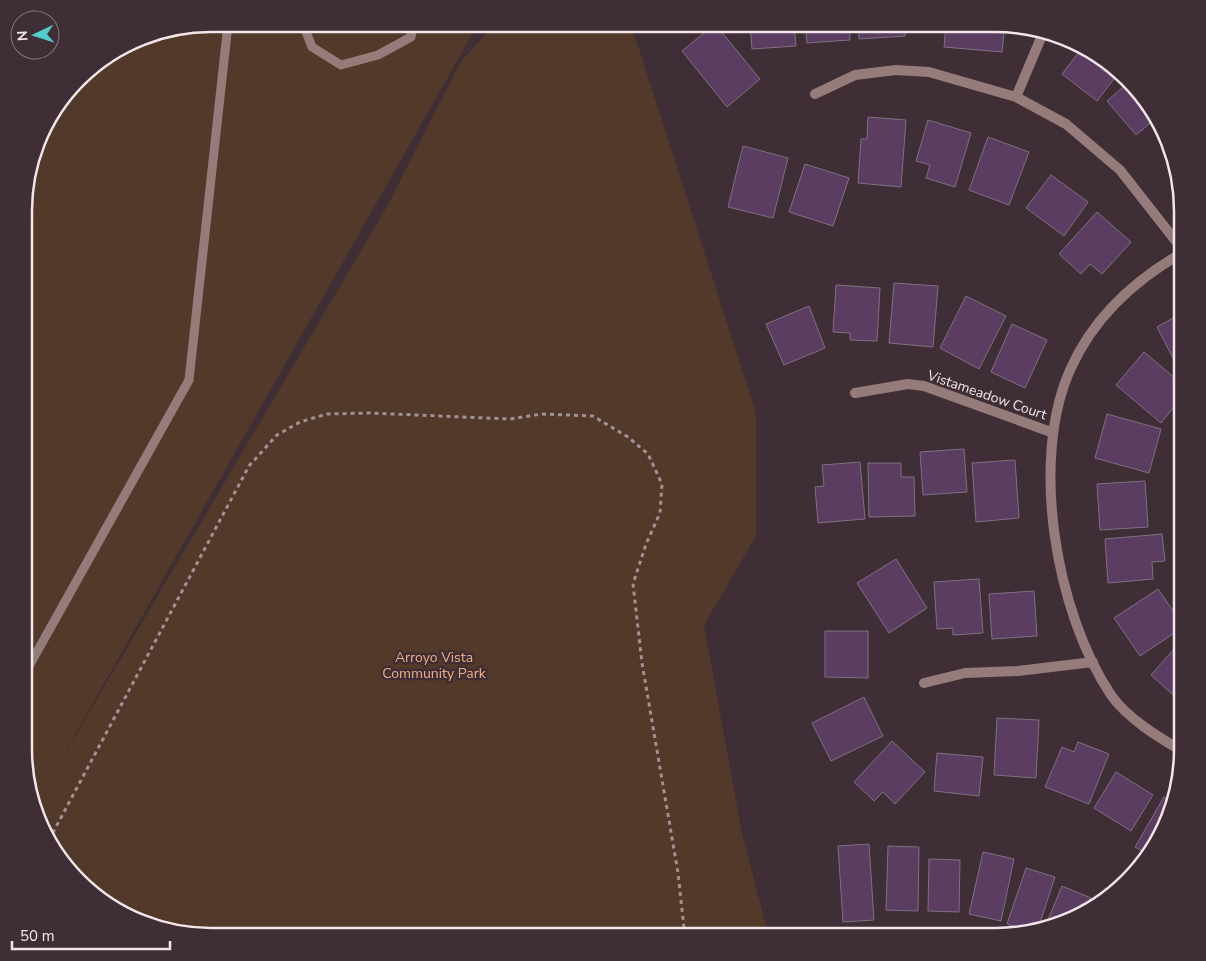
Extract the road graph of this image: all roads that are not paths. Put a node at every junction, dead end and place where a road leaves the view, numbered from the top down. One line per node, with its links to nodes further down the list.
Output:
1 (227, 32): 11 (lane)
2 (306, 32): 3 (lane)
3 (412, 32)
4 (1041, 39): 6 (street)
5 (815, 94): 6 (street)
6 (1016, 97): 7 (street)
7 (1174, 239)
8 (1174, 258): 10 (street)
9 (854, 394): 10 (street, Vistameadow Court)
10 (1051, 432): 12 (street)
11 (32, 662)
12 (1093, 662): 13 (street); 14 (street)
13 (924, 683)
14 (1174, 745)

